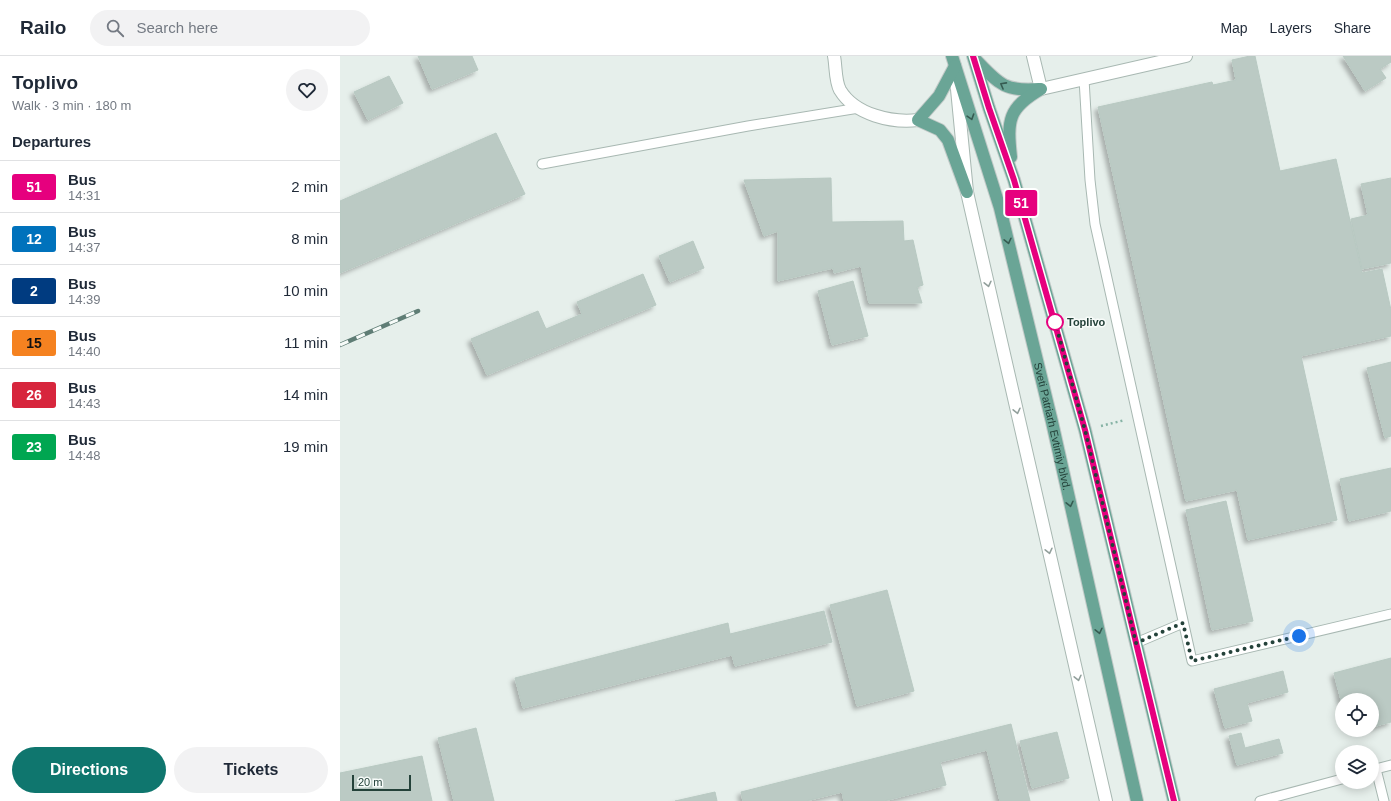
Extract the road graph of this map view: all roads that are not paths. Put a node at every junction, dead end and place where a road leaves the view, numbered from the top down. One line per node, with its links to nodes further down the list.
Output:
1 (834, 56): 8 (street)
2 (1033, 56): 7 (street)
3 (1186, 56): 6 (street)
4 (974, 57): 7 (main road, one-way to 4); 11 (main road)
5 (954, 61): 9 (main road); 12 (street); 21 (main road, Sveti Patriarh Evtimiy blvd., one-way to 21)
6 (1084, 79): 7 (street); 14 (lane)
7 (1041, 89): 11 (main road)
8 (859, 108): 9 (street); 10 (lane)
9 (918, 120): 12 (main road)
10 (542, 164)
11 (1014, 180): 15 (main road)
12 (967, 192): 20 (street, one-way to 20)
13 (1391, 614): 14 (lane)
14 (1183, 623): 15 (lane)
15 (1136, 643): 22 (main road)
16 (1391, 765): 17 (lane)
17 (1379, 769)
18 (1335, 780): 23 (lane)
19 (1379, 786): 24 (lane)
20 (1106, 801)
21 (1137, 801)
22 (1174, 801)
23 (1260, 801)
24 (1384, 801)

